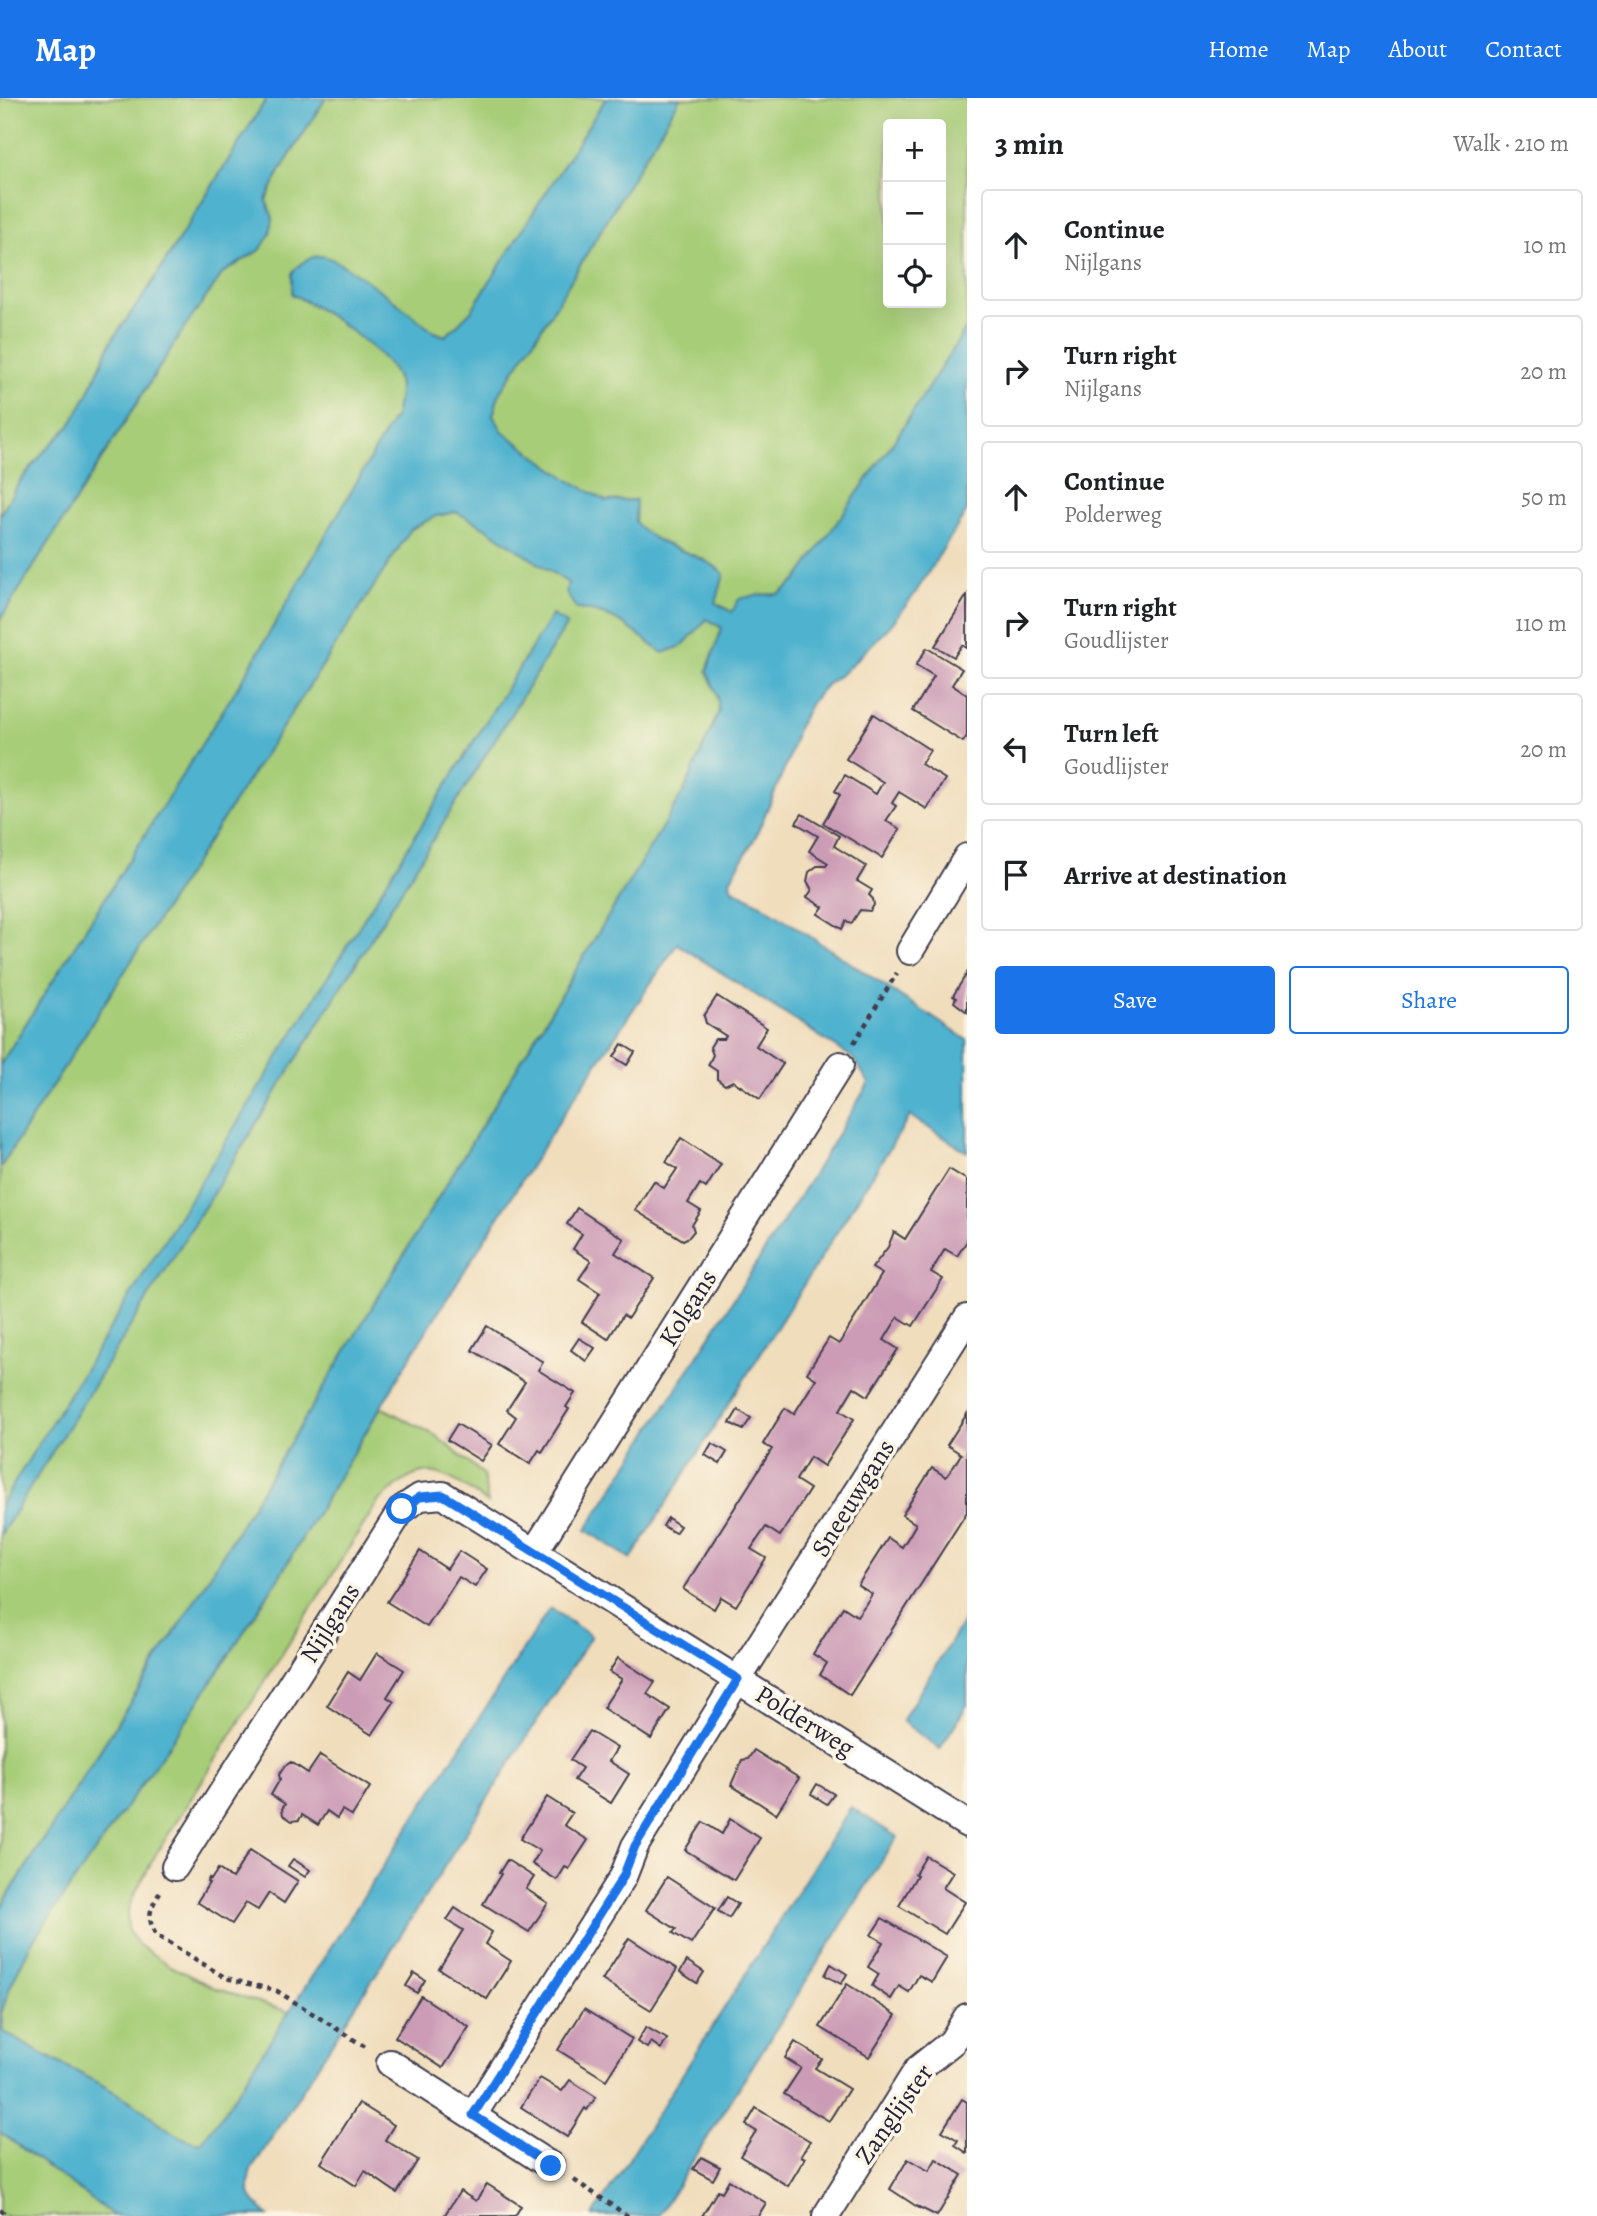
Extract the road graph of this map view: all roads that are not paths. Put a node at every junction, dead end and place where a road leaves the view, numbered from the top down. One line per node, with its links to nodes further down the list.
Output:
1 (967, 857): 2 (street)
2 (910, 951)
3 (847, 1054): 5 (street, Kolgans)
4 (967, 1318): 6 (street, Sneeuwgans)
5 (536, 1551): 6 (street, Polderweg); 8 (street, Nijlgans)
6 (738, 1679): 7 (street, Polderweg); 11 (street, Sneeuwgans)
7 (967, 1825)
8 (175, 1867)
9 (967, 2017): 13 (street, Zanglijster)
10 (390, 2063): 11 (street)
11 (473, 2115): 12 (street)
12 (551, 2166)
13 (826, 2216)

